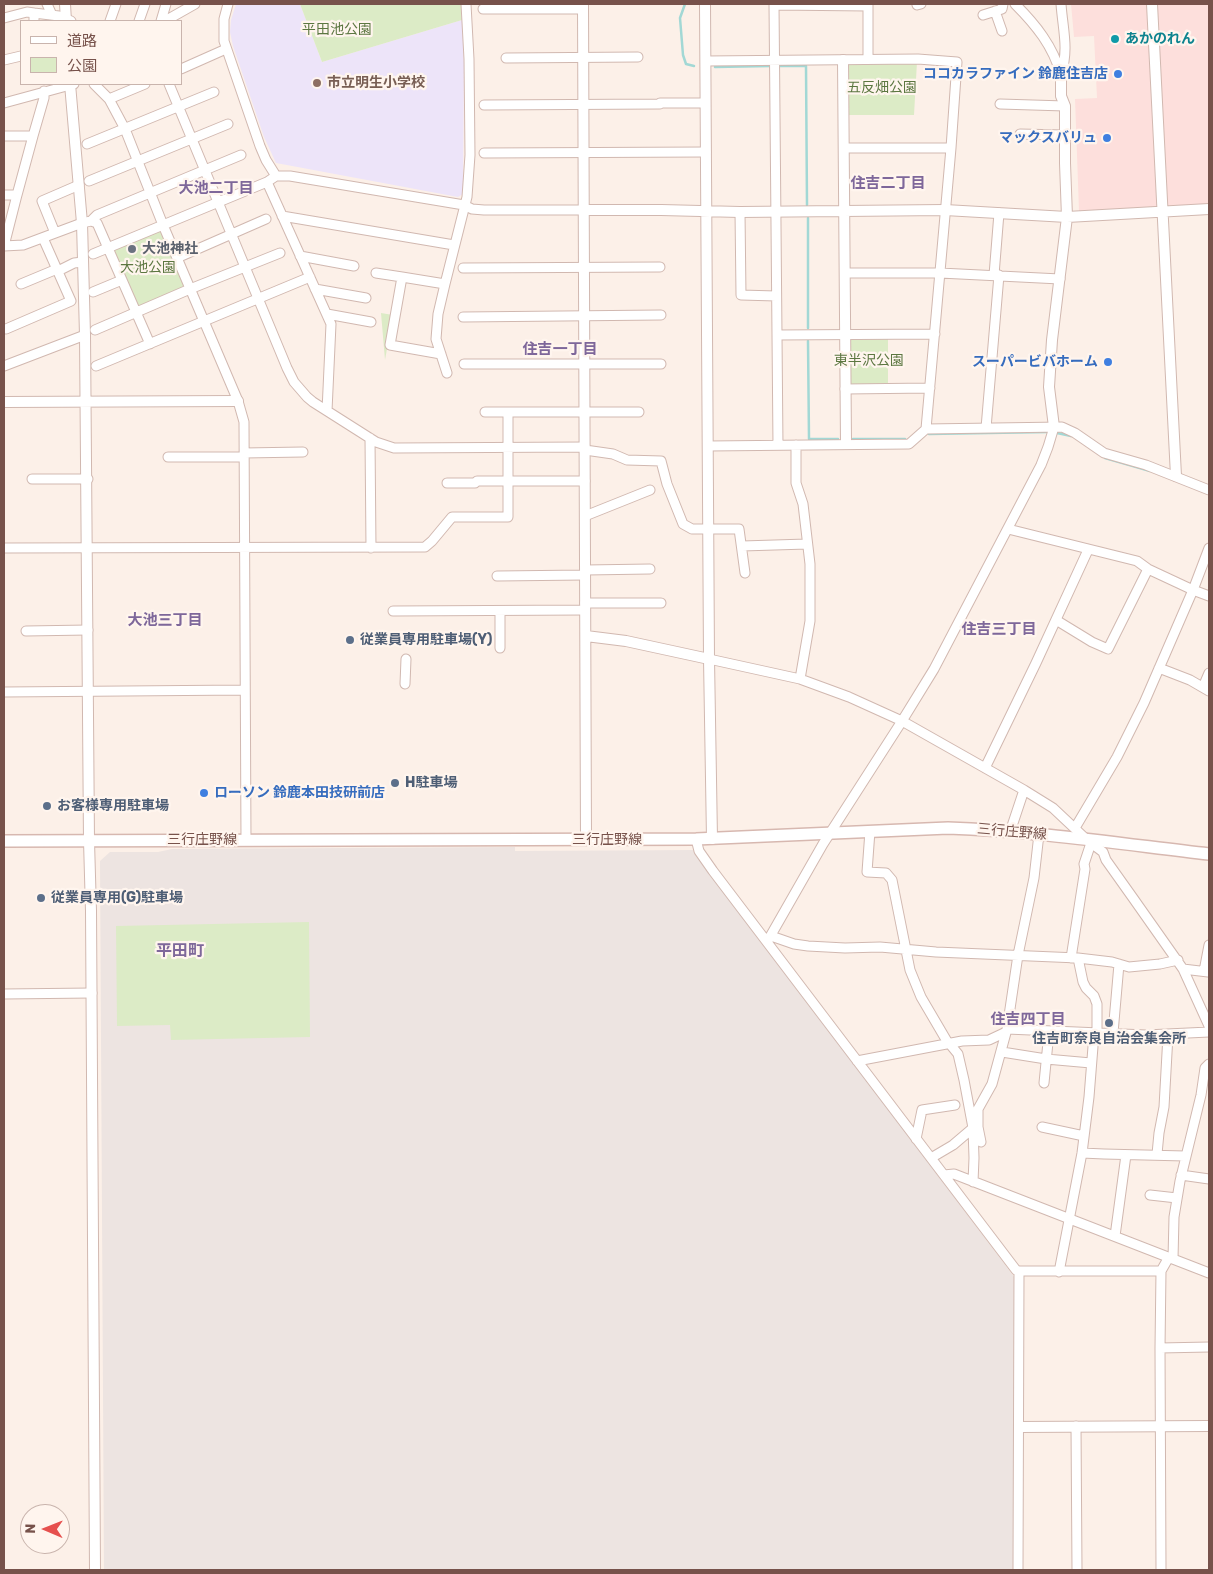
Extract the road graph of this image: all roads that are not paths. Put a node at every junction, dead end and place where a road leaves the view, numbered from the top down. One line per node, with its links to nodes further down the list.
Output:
1 (47, 4): 19 (street)
2 (65, 4): 24 (street)
3 (116, 4): 25 (street)
4 (145, 4): 26 (street)
5 (166, 4): 27 (street)
6 (195, 4): 28 (street)
7 (228, 4): 30 (street)
8 (466, 4): 82 (street)
9 (705, 4): 39 (street)
10 (774, 4): 15 (street); 37 (street)
11 (1003, 4): 18 (street)
12 (1015, 4): 41 (street)
13 (1060, 4): 41 (street)
14 (1152, 4): 90 (street)
15 (868, 5): 35 (street)
16 (583, 6): 17 (street); 32 (street)
17 (484, 9)
18 (995, 11): 20 (street); 29 (street)
19 (52, 15): 21 (street); 23 (street)
20 (983, 15)
21 (34, 17): 22 (street)
22 (4, 18)
23 (66, 20)
24 (68, 20)
25 (110, 20)
26 (139, 20)
27 (163, 20)
28 (165, 20)
29 (1002, 31)
30 (226, 50): 40 (street); 74 (street)
31 (20, 56): 36 (street)
32 (583, 57): 33 (street); 34 (street); 53 (street)
33 (638, 57)
34 (506, 58)
35 (868, 59): 38 (street); 67 (street)
36 (4, 60)
37 (774, 60): 38 (street); 39 (street); 89 (street)
38 (843, 60): 66 (street)
39 (706, 61): 52 (street)
40 (182, 68)
41 (1061, 75): 57 (street)
42 (35, 85): 49 (street)
43 (68, 85): 49 (street)
44 (72, 85): 77 (street)
45 (95, 85): 50 (street)
46 (143, 85): 50 (street)
47 (169, 85): 56 (street)
48 (214, 92): 56 (street)
49 (39, 93): 51 (street); 63 (street)
50 (109, 99): 59 (street)
51 (4, 103)
52 (706, 103): 53 (street); 68 (street)
53 (583, 104): 55 (street); 70 (street)
54 (1000, 104): 57 (street)
55 (484, 105)
56 (179, 106): 59 (street); 64 (street)
57 (1065, 106): 61 (street)
58 (228, 124): 64 (street)
59 (125, 129): 65 (street); 72 (street)
60 (1020, 134): 61 (street)
61 (1064, 135): 93 (street)
62 (4, 136): 63 (street)
63 (33, 136): 80 (street)
64 (192, 139): 72 (street); 73 (street)
65 (87, 144)
66 (844, 148): 67 (street); 87 (street)
67 (951, 148): 85 (street)
68 (706, 152): 70 (street); 86 (street)
69 (484, 153): 70 (street)
70 (583, 153): 84 (street)
71 (241, 155): 73 (street)
72 (138, 162): 75 (street); 78 (street)
73 (205, 170): 78 (street); 81 (street)
74 (276, 176): 76 (street); 82 (street)
75 (90, 181)
76 (266, 182): 81 (street); 92 (street)
77 (79, 185): 95 (street); 97 (street)
78 (150, 192): 95 (street); 96 (street)
79 (4, 194): 80 (street)
80 (17, 194): 101 (street)
81 (218, 202): 96 (street); 98 (street)
82 (464, 205): 84 (street); 100 (street)
83 (1209, 209): 90 (street)
84 (583, 210): 86 (street); 110 (street)
85 (946, 210): 87 (street); 91 (street); 116 (street)
86 (706, 211): 88 (street); 167 (street)
87 (844, 211): 89 (street); 115 (street)
88 (740, 212): 89 (street); 127 (street)
89 (776, 212): 127 (street)
90 (1162, 212): 93 (street); 173 (street)
91 (999, 213): 93 (street); 117 (street)
92 (282, 216): 100 (street); 105 (street)
93 (1067, 217): 120 (street)
94 (266, 219): 98 (street)
95 (86, 222): 97 (street); 102 (street); 107 (street)
96 (163, 225): 102 (street); 106 (street)
97 (55, 232): 99 (street)
98 (232, 235): 106 (street); 109 (street)
99 (43, 238): 101 (street); 113 (street)
100 (454, 245): 123 (street)
101 (4, 246)
102 (108, 248): 104 (street); 121 (street)
103 (280, 252): 109 (street)
104 (93, 254)
105 (300, 256): 108 (street); 118 (street)
106 (177, 258): 124 (street)
107 (83, 262): 113 (street); 138 (street)
108 (354, 266)
109 (245, 267): 124 (street); 129 (street)
110 (583, 267): 111 (street); 112 (street); 132 (street)
111 (660, 267)
112 (463, 268)
113 (57, 270): 122 (street); 137 (street)
114 (376, 273): 119 (street)
115 (845, 273): 116 (street); 141 (street)
116 (940, 273): 117 (street); 139 (street)
117 (997, 275): 120 (street); 161 (street)
118 (310, 277): 125 (street); 129 (street)
119 (402, 277): 123 (street); 143 (street)
120 (1060, 279): 160 (street)
121 (122, 280): 126 (street); 130 (street)
122 (21, 284)
123 (445, 284): 143 (street)
124 (190, 289): 130 (street); 135 (street)
125 (315, 289): 128 (street); 131 (street)
126 (93, 292)
127 (776, 296): 140 (street)
128 (366, 298)
129 (259, 299): 135 (street); 155 (street)
130 (136, 312): 138 (street); 142 (street)
131 (327, 314): 136 (street); 155 (street)
132 (584, 315): 133 (street); 134 (street); 145 (street)
133 (661, 315)
134 (463, 317)
135 (204, 322): 142 (street); 152 (street)
136 (371, 322)
137 (6, 329)
138 (90, 332): 147 (street); 154 (street)
139 (935, 334): 141 (street); 151 (street)
140 (776, 335): 141 (street); 165 (street)
141 (845, 335): 150 (street)
142 (150, 344): 148 (street)
143 (441, 354): 149 (street)
144 (464, 364): 145 (street)
145 (584, 364): 146 (street); 157 (street)
146 (661, 364)
147 (4, 366)
148 (96, 366)
149 (447, 373)
150 (846, 388): 151 (street); 164 (street)
151 (930, 388): 162 (street)
152 (238, 401): 154 (street); 171 (street)
153 (4, 402): 154 (street)
154 (86, 403): 175 (street)
155 (326, 411): 163 (street)
156 (485, 412): 159 (street)
157 (584, 412): 158 (street); 159 (street); 169 (street)
158 (639, 412)
159 (508, 413): 168 (street)
160 (1054, 427): 161 (street); 173 (street); 183 (street)
161 (986, 428): 162 (street)
162 (926, 429): 164 (street)
163 (370, 438): 168 (street); 189 (street)
164 (846, 444): 166 (street)
165 (778, 445): 166 (street); 167 (street)
166 (796, 445): 184 (street)
167 (708, 446): 182 (street)
168 (508, 447): 169 (street); 177 (street)
169 (585, 448): 176 (street); 182 (street)
170 (303, 452): 171 (street)
171 (244, 455): 172 (street); 186 (street)
172 (168, 457)
173 (1176, 476): 180 (street)
174 (32, 478): 175 (street)
175 (88, 479): 188 (street)
176 (585, 481): 177 (street); 181 (street)
177 (508, 482): 178 (street); 189 (street)
178 (447, 483)
179 (650, 490): 181 (street)
180 (1209, 490)
181 (585, 516): 194 (street)
182 (708, 529): 185 (street); 209 (street)
183 (1008, 529): 191 (street); 218 (street)
184 (808, 544): 185 (street); 212 (street)
185 (742, 546): 195 (street)
186 (244, 547): 188 (street); 189 (street); 215 (street)
187 (4, 548): 188 (street)
188 (88, 548): 204 (street)
189 (371, 548)
190 (1209, 548): 197 (street)
191 (1088, 550): 193 (street); 203 (street)
192 (650, 569): 194 (street)
193 (1148, 569): 197 (street); 203 (street)
194 (586, 572): 196 (street); 200 (street)
195 (744, 573)
196 (497, 576)
197 (1193, 590): 198 (street); 210 (street)
198 (1209, 596)
199 (661, 603): 200 (street)
200 (585, 607): 202 (street); 206 (street)
201 (393, 611): 202 (street)
202 (500, 611): 207 (street)
203 (1056, 620): 219 (street)
204 (88, 630): 205 (street); 216 (street)
205 (26, 631)
206 (586, 636): 209 (street); 228 (street)
207 (500, 648)
208 (406, 659): 213 (street)
209 (709, 659): 212 (street); 226 (street)
210 (1159, 668): 214 (street); 221 (street)
211 (1209, 673): 214 (street)
212 (800, 679): 218 (street)
213 (405, 684)
214 (1206, 689)
215 (245, 690): 216 (street); 227 (street)
216 (88, 691): 217 (street); 231 (street)
217 (4, 692)
218 (902, 721): 219 (street); 224 (street)
219 (985, 768): 220 (street)
220 (1024, 790): 221 (street); 223 (street)
221 (1075, 828): 232 (street)
222 (870, 831): 223 (main road, 三行庄野線); 224 (main road, 三行庄野線); 236 (street)
223 (1010, 832): 225 (main road, 三行庄野線)
224 (830, 834): 226 (main road, 三行庄野線); 234 (street)
225 (1039, 834): 232 (main road, 三行庄野線); 237 (street)
226 (712, 839): 229 (main road, 三行庄野線)
227 (246, 840): 228 (main road, 三行庄野線); 231 (main road, 三行庄野線)
228 (586, 840): 229 (main road, 三行庄野線)
229 (696, 840): 234 (street)
230 (4, 841): 231 (main road, 三行庄野線)
231 (89, 841): 243 (street)
232 (1089, 841): 233 (main road, 三行庄野線); 238 (street); 239 (street)
233 (1209, 854)
234 (769, 939): 236 (street); 255 (street)
235 (1209, 945): 242 (street)
236 (906, 948): 237 (street); 252 (street)
237 (1018, 955): 238 (street); 246 (street)
238 (1074, 958): 240 (street); 249 (street)
239 (1178, 960): 240 (street); 241 (street)
240 (1119, 964): 250 (street)
241 (1184, 969): 242 (street); 245 (street)
242 (1207, 972)
243 (92, 993): 244 (street); 289 (street)
244 (4, 994)
245 (1209, 1026)
246 (1006, 1031): 247 (street); 252 (street); 253 (street)
247 (1049, 1032): 249 (street); 254 (street)
248 (1209, 1032): 251 (street)
249 (1096, 1033): 250 (street); 256 (street)
250 (1113, 1033): 251 (street)
251 (1168, 1035): 266 (street)
252 (948, 1043): 255 (street); 261 (street)
253 (1002, 1052): 254 (street); 261 (street)
254 (1046, 1059): 256 (street); 258 (street)
255 (857, 1061): 263 (street)
256 (1092, 1063): 262 (street)
257 (1209, 1064): 268 (street)
258 (1044, 1083)
259 (954, 1105): 263 (street)
260 (1042, 1127): 262 (street)
261 (975, 1128): 264 (street); 269 (street); 273 (street)
262 (1084, 1136): 265 (street)
263 (916, 1139): 269 (street)
264 (981, 1142)
265 (1082, 1152): 267 (street); 276 (street)
266 (1157, 1154): 267 (street); 268 (street)
267 (1126, 1155): 277 (street)
268 (1185, 1156): 271 (street)
269 (931, 1158): 270 (street)
270 (944, 1175): 273 (street); 279 (street)
271 (1181, 1175): 272 (street); 275 (street)
272 (1209, 1179)
273 (973, 1182): 276 (street)
274 (1150, 1195): 275 (street)
275 (1177, 1198): 278 (street)
276 (1070, 1218): 277 (street); 281 (street)
277 (1115, 1236): 278 (street)
278 (1171, 1258): 280 (street); 282 (street)
279 (1019, 1271): 281 (street); 288 (street)
280 (1161, 1271): 281 (street); 284 (street)
281 (1059, 1272)
282 (1209, 1273)
283 (1209, 1347): 284 (street)
284 (1160, 1348): 286 (street)
285 (1076, 1426): 286 (street); 288 (street); 291 (street)
286 (1161, 1426): 287 (street); 292 (street)
287 (1209, 1426)
288 (1019, 1427): 290 (street)
289 (95, 1570)
290 (1018, 1570)
291 (1077, 1570)
292 (1161, 1570)

